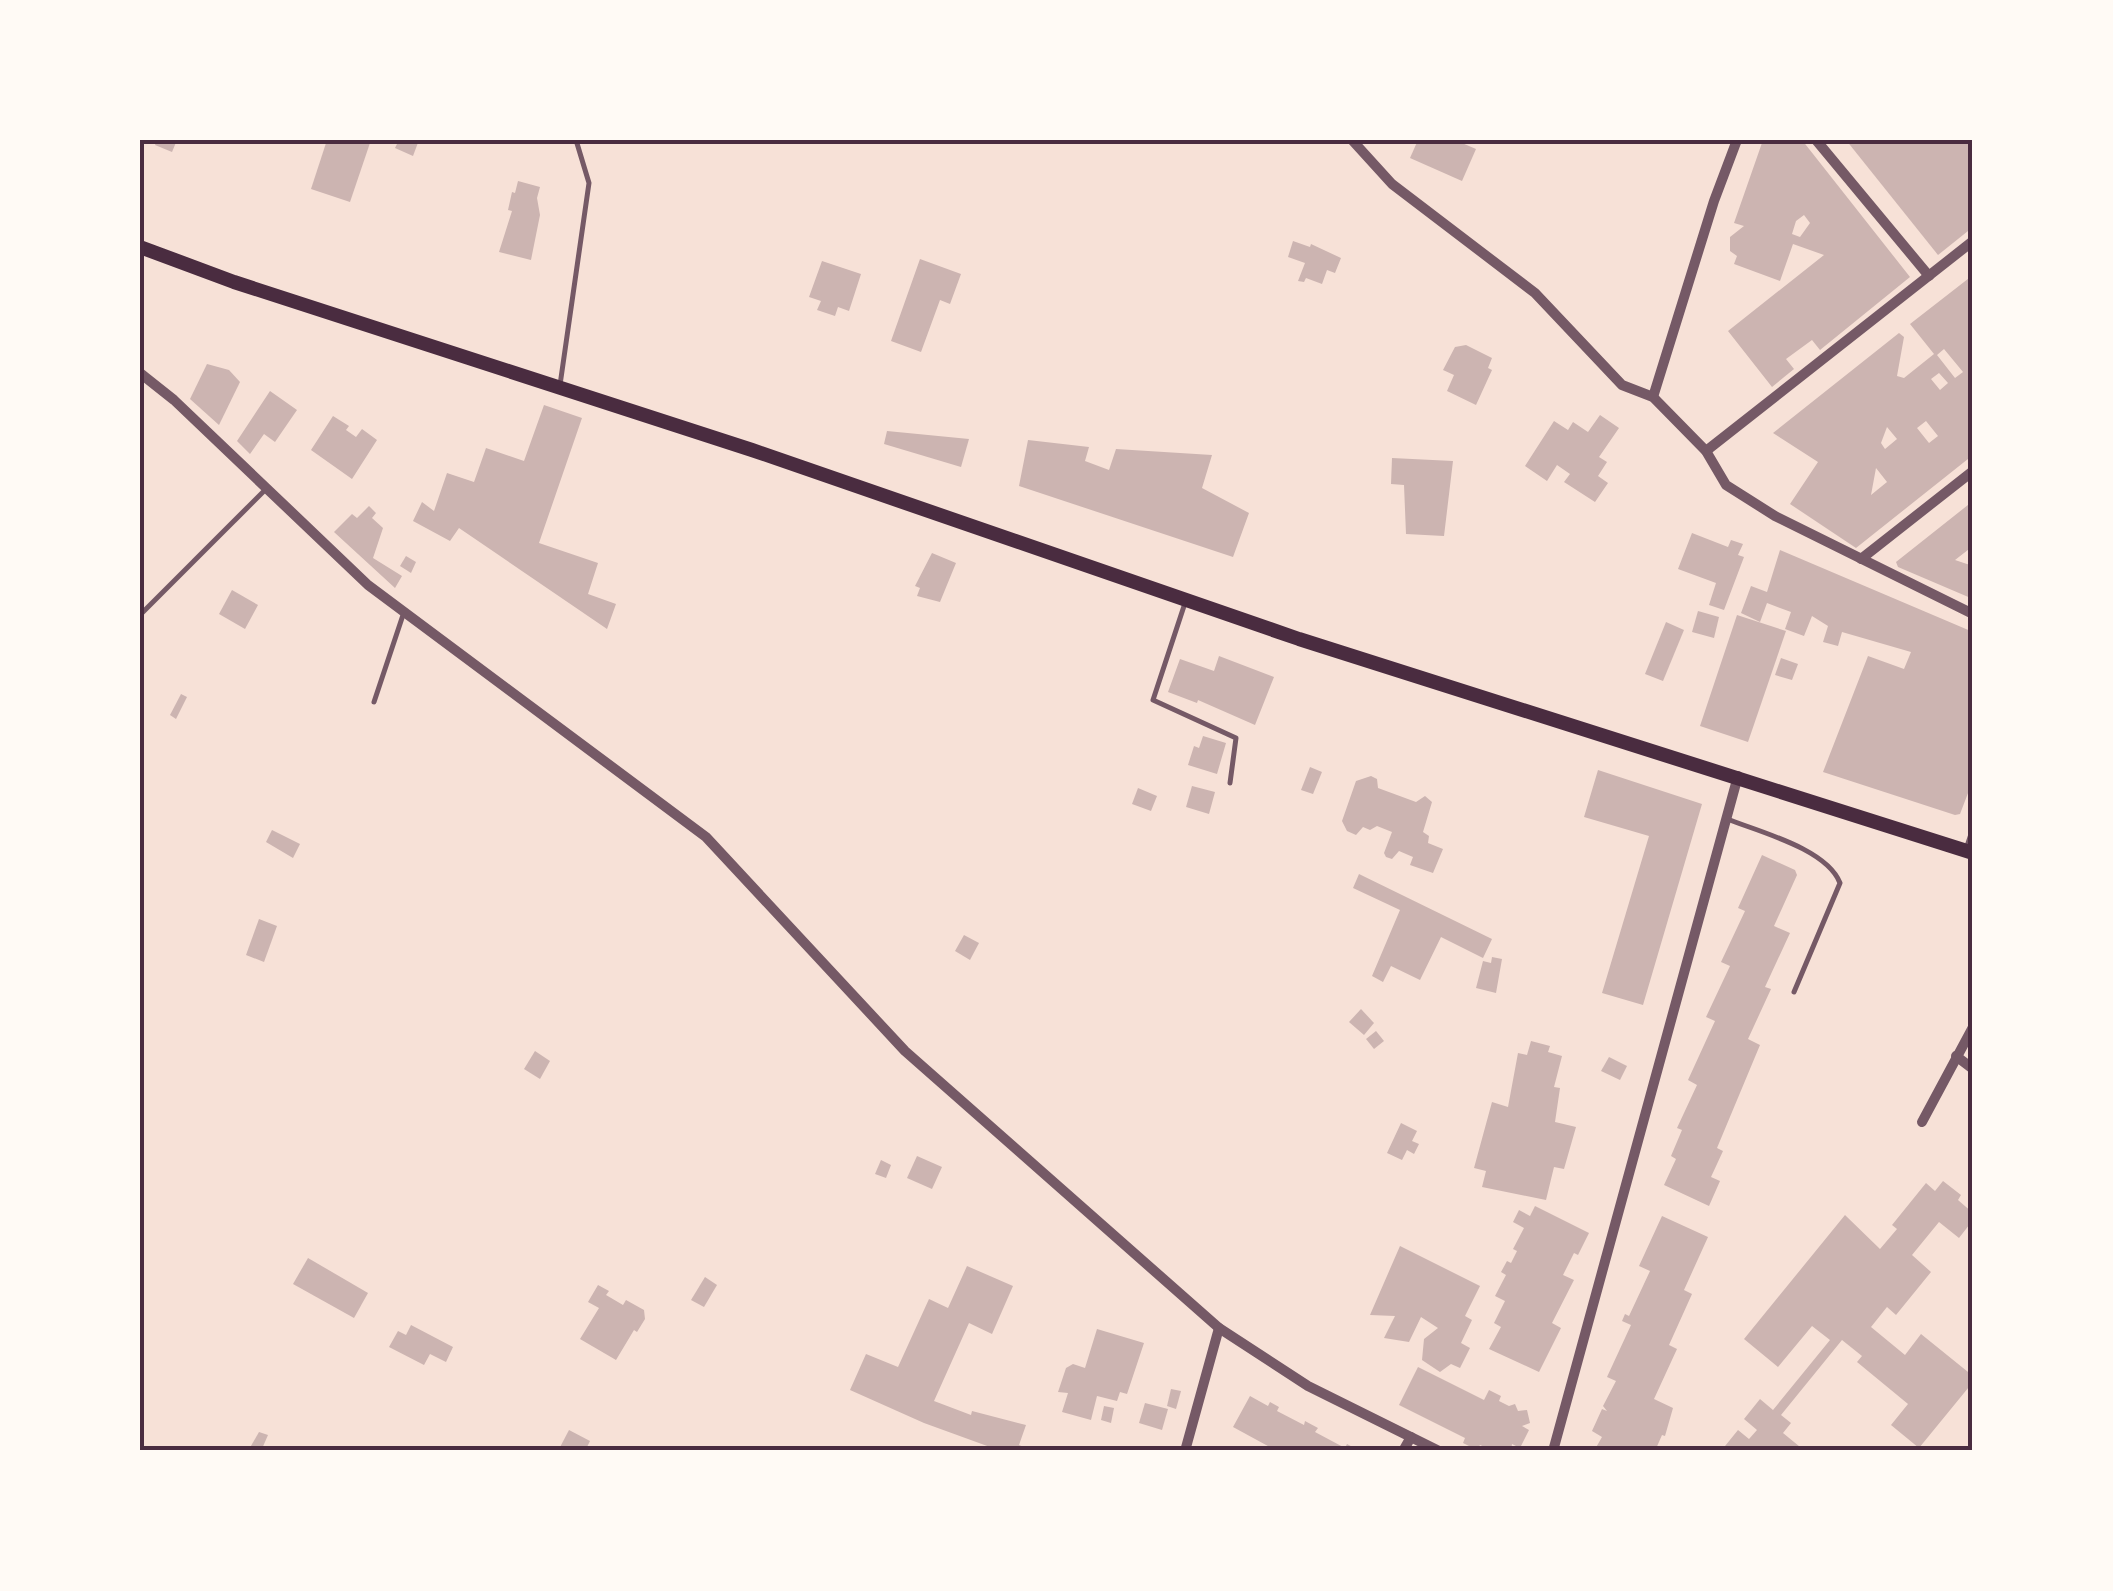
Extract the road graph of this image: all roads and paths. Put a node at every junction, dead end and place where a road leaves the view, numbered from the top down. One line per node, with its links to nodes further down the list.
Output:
1 (576, 140): 9 (lane)
2 (1352, 140): 10 (street)
3 (1737, 140): 10 (street)
4 (1816, 140): 7 (street)
5 (1973, 241): 7 (street)
6 (140, 247): 9 (main road)
7 (1929, 276): 11 (street)
8 (140, 373): 13 (street)
9 (560, 388): 15 (main road)
10 (1653, 397): 11 (street)
11 (1706, 451): 14 (street)
12 (1973, 471): 14 (street)
13 (267, 488): 16 (street); 18 (lane)
14 (1862, 559): 17 (street)
15 (1186, 600): 20 (main road); 21 (lane)
16 (404, 612): 19 (lane); 29 (street)
17 (1973, 614)
18 (140, 615)
19 (374, 702)
20 (1738, 776): 22 (street); 23 (main road)
21 (1230, 783)
22 (1727, 819): 24 (lane); 34 (street)
23 (1971, 846)
24 (1794, 992)
25 (1973, 1026): 26 (street)
26 (1956, 1056): 27 (street); 28 (street)
27 (1973, 1069)
28 (1922, 1122)
29 (1219, 1328): 30 (street); 31 (street)
30 (1411, 1437): 32 (street); 33 (street)
31 (1185, 1451)
32 (1403, 1451)
33 (1439, 1451)
34 (1553, 1451)

